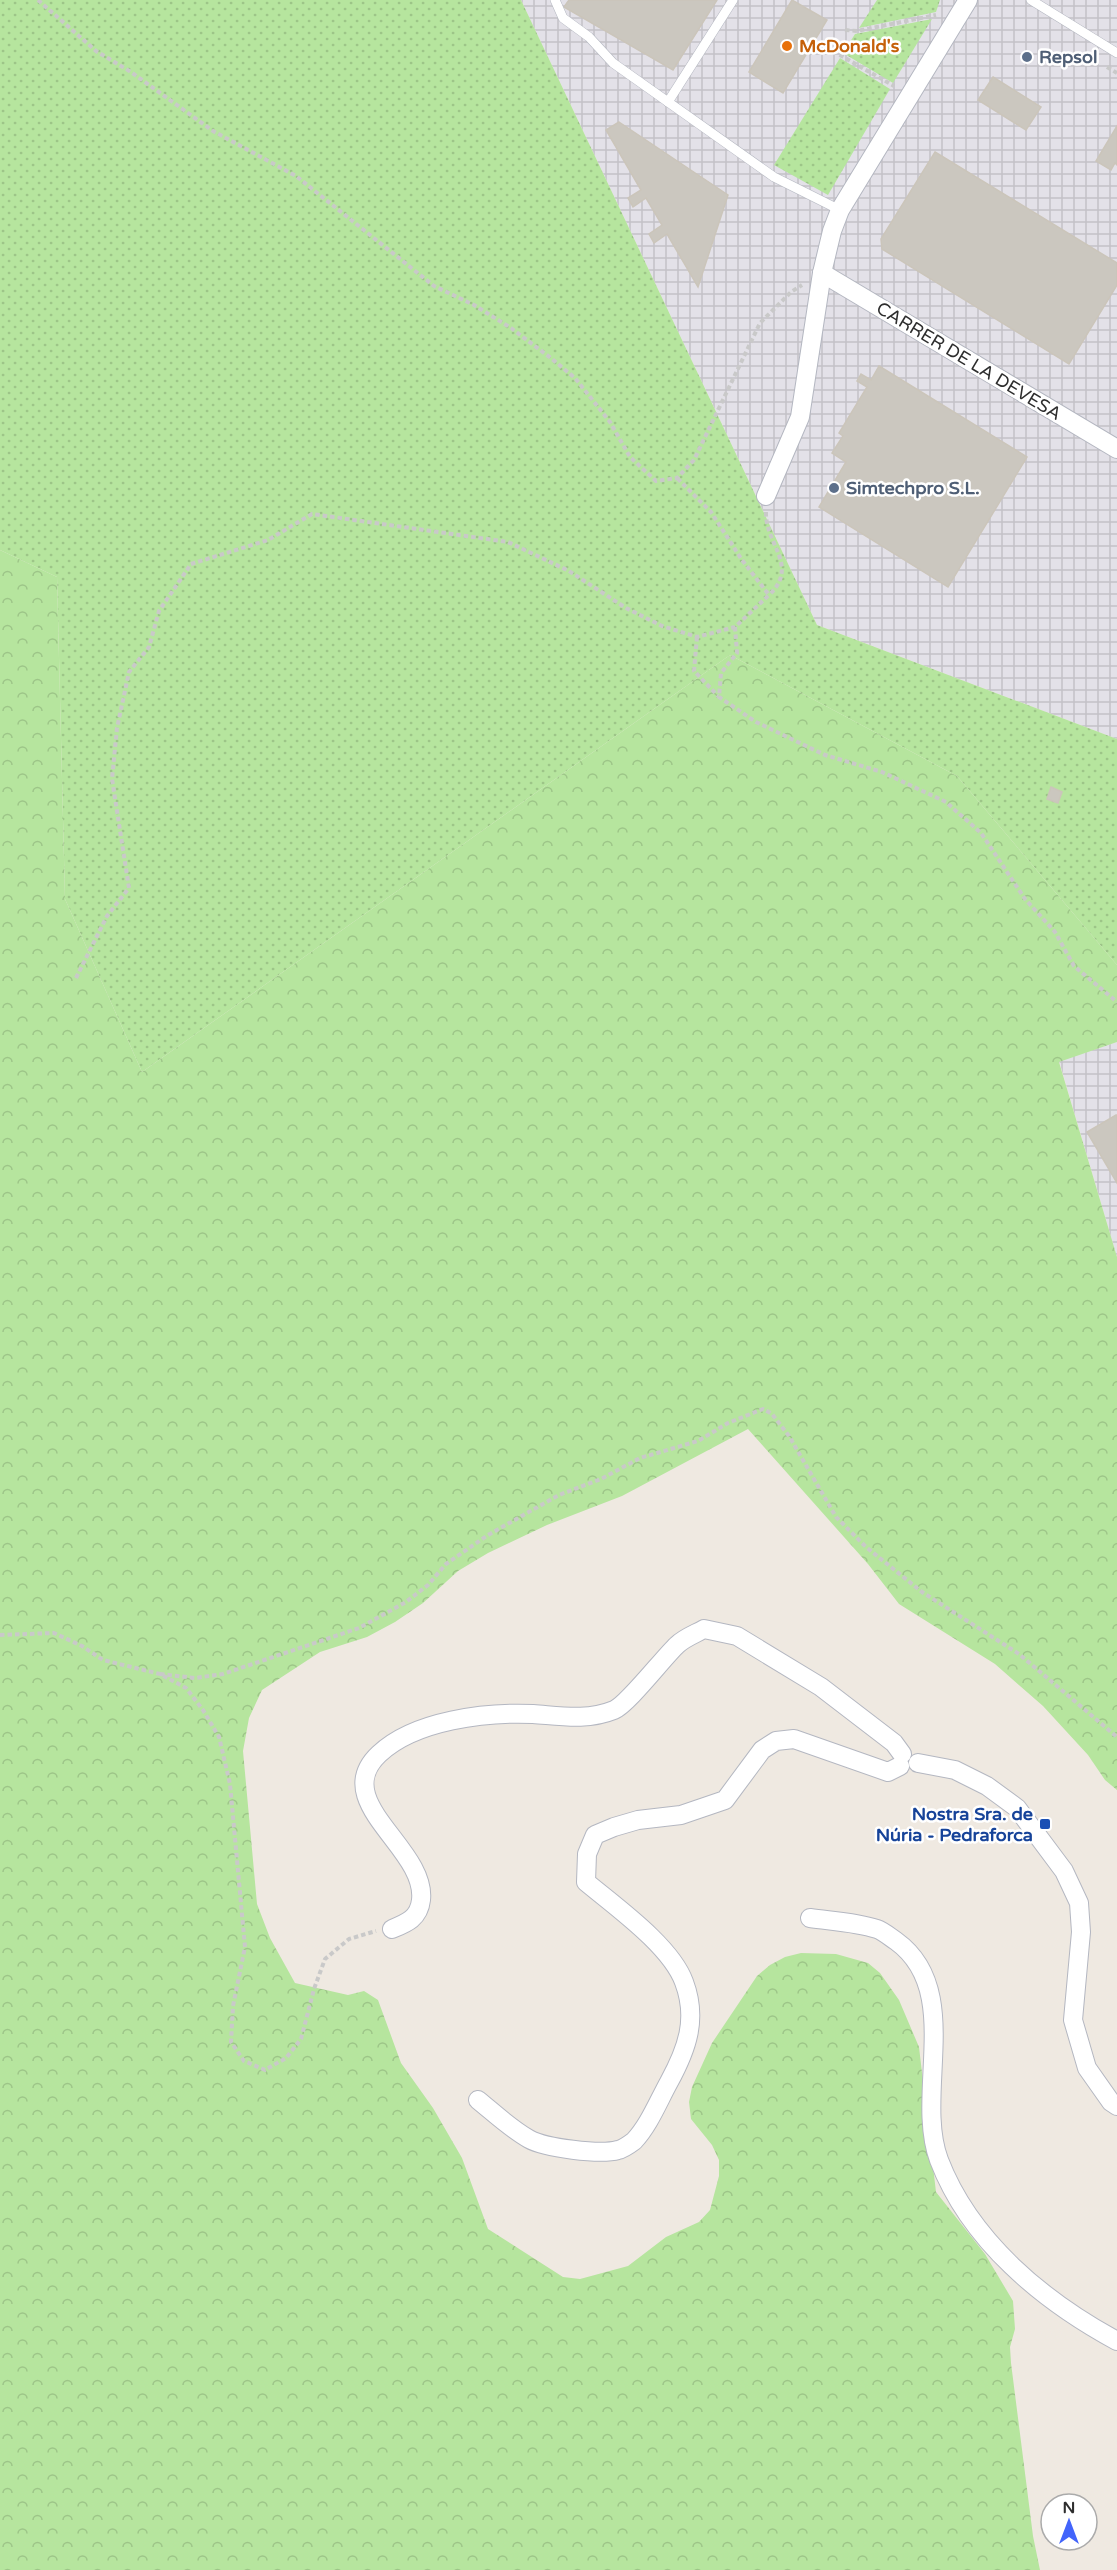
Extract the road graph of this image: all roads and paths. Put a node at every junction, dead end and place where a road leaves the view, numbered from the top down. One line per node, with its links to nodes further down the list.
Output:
1 (38, 0): 13 (path)
2 (555, 0): 9 (lane)
3 (733, 0): 9 (lane)
4 (968, 0): 10 (street)
5 (1031, 0): 8 (lane)
6 (937, 14): 7 (path)
7 (845, 30)
8 (1117, 53)
9 (668, 102): 10 (lane)
10 (840, 210): 11 (street)
11 (822, 273): 12 (street, CARRER DE LA DEVESA); 13 (path); 14 (street)
12 (1117, 450)
13 (677, 478): 15 (path)
14 (766, 496): 15 (path)
15 (769, 595): 16 (path)
16 (735, 627): 17 (path); 18 (path)
17 (696, 637): 18 (path); 19 (path)
18 (718, 697): 20 (path)
19 (76, 978)
20 (1117, 1002)
21 (0, 1635): 22 (path)
22 (160, 1674): 23 (path); 26 (path)
23 (1117, 1737)
24 (907, 1761): 26 (street); 27 (street); 28 (street)
25 (810, 1918): 29 (street)
26 (392, 1929)
27 (478, 2100)
28 (1117, 2106)
29 (1117, 2341)

